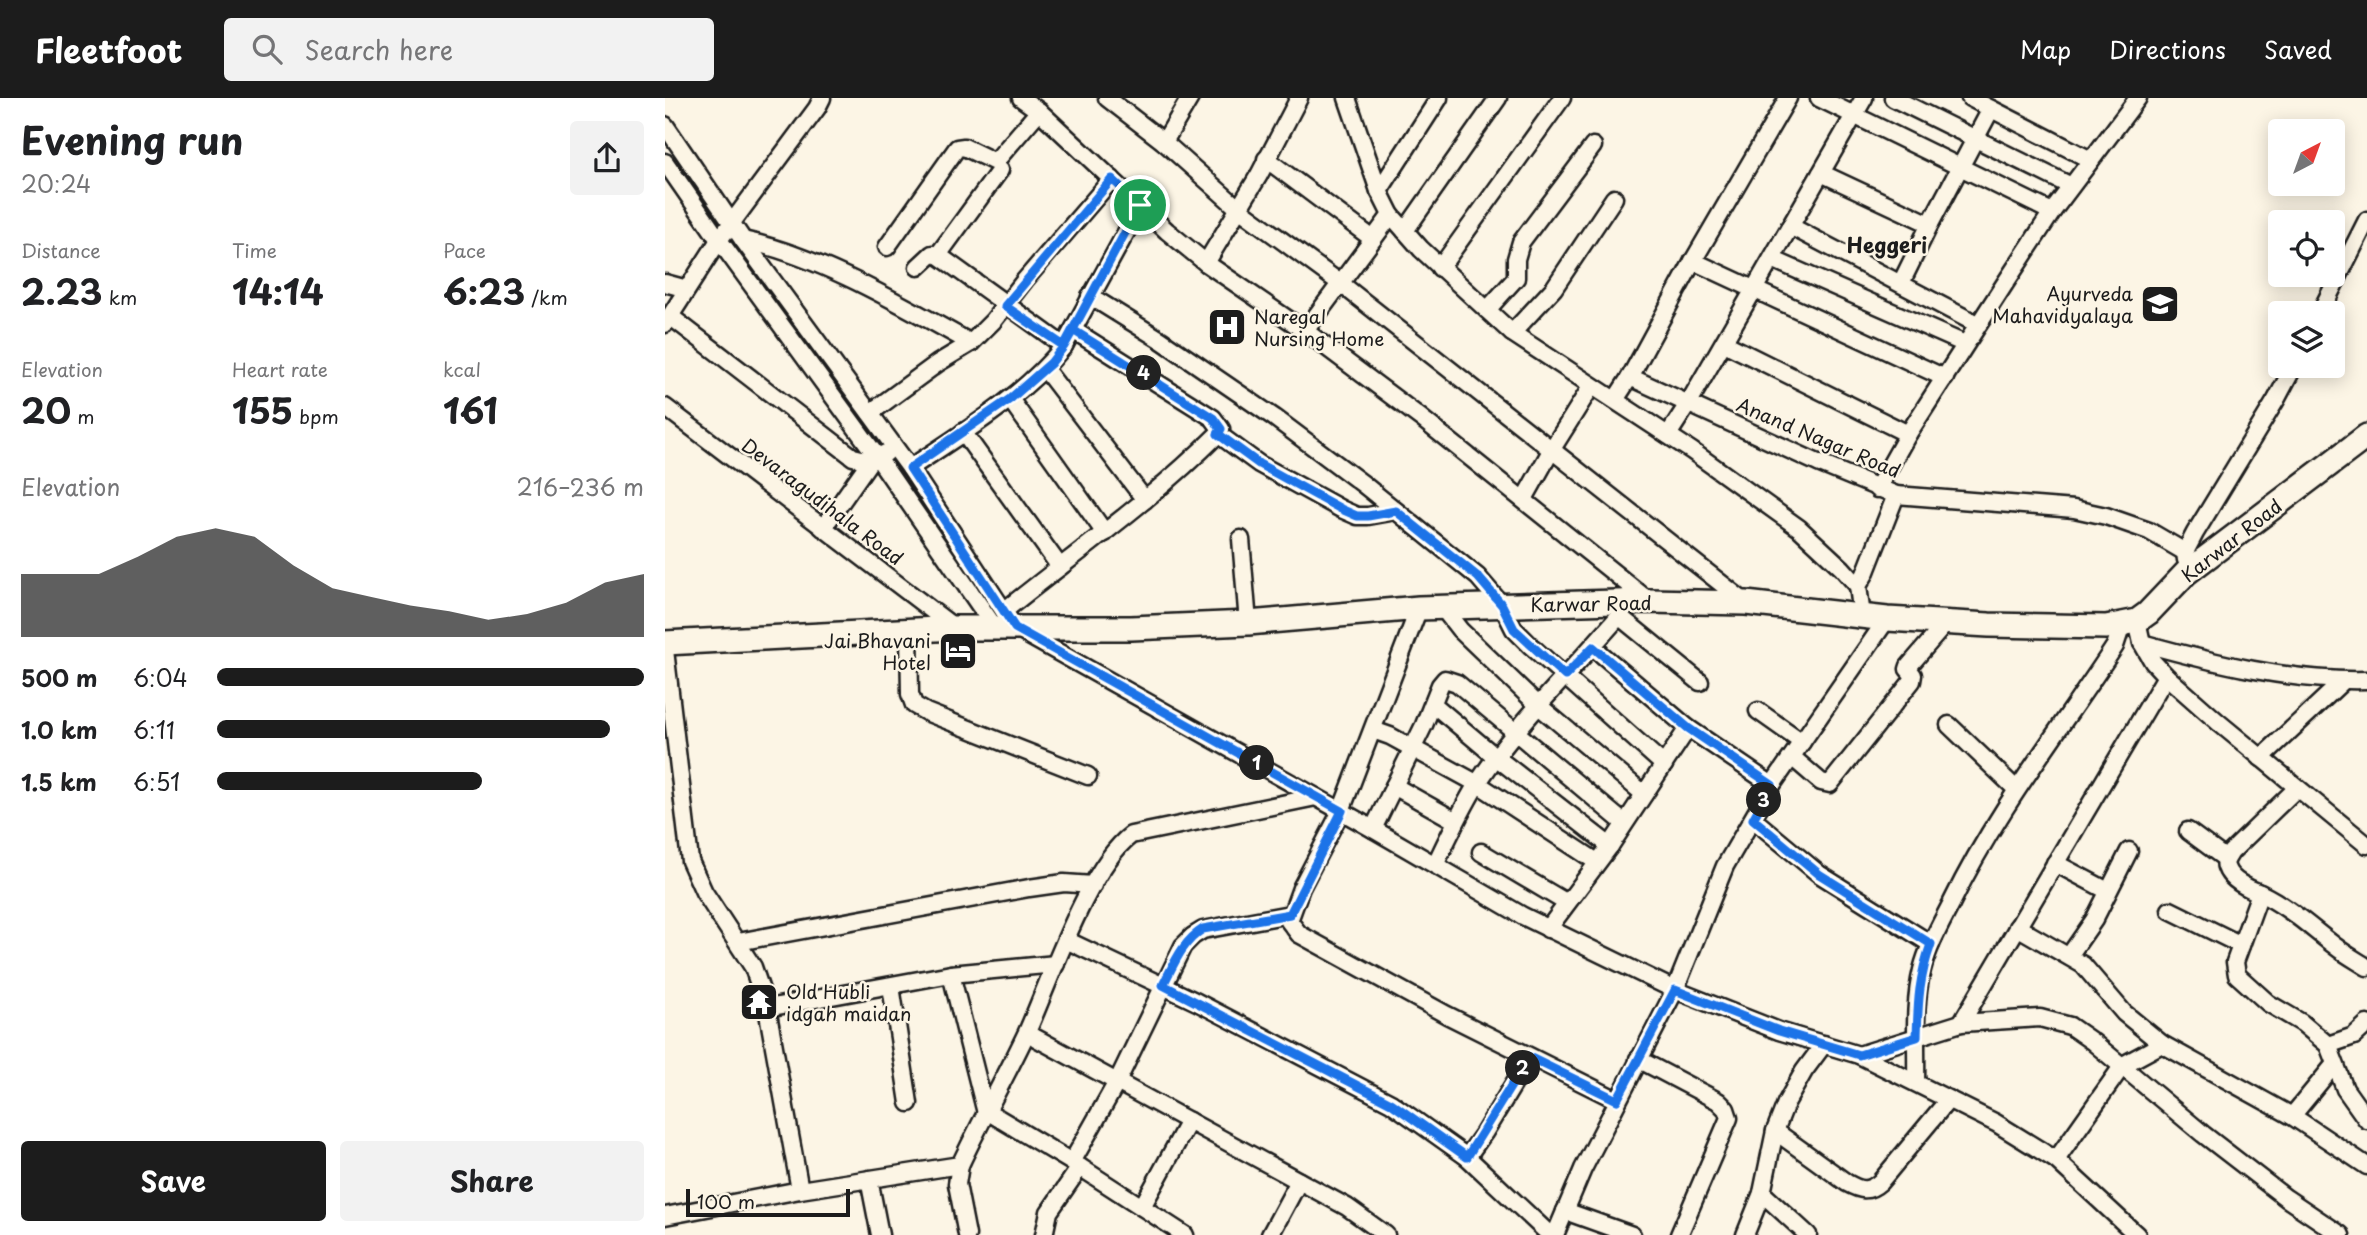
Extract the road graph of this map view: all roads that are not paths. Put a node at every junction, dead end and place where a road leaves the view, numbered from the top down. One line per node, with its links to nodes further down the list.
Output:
1 (822, 98): 40 (street)
2 (1021, 98): 18 (street)
3 (1107, 98): 22 (street)
4 (1190, 98): 22 (street)
5 (1299, 98): 24 (street)
6 (1347, 98): 33 (street)
7 (1439, 98): 33 (street)
8 (1498, 98): 43 (street)
9 (1562, 98): 53 (street)
10 (1788, 98): 50 (street)
11 (1819, 98): 19 (street)
12 (1864, 98): 19 (street)
13 (1893, 98): 21 (street)
14 (1970, 98): 17 (street)
15 (2116, 98): 16 (street)
16 (2135, 101): 25 (street)
17 (1991, 109): 21 (street); 25 (street)
18 (1039, 111): 30 (street); 47 (street)
19 (1854, 116): 27 (street); 29 (street)
20 (665, 125): 40 (street)
21 (1976, 139): 27 (street); 32 (street)
22 (1164, 142): 36 (street)
23 (1593, 146): 62 (street)
24 (1266, 159): 36 (street); 44 (street)
25 (2091, 160): 32 (street)
26 (665, 162): 31 (street)
27 (1961, 169): 37 (street); 41 (street)
28 (1000, 170): 48 (street)
29 (1821, 173): 41 (street); 42 (street)
30 (1112, 179): 35 (street); 61 (street)
31 (673, 185): 45 (street)
32 (2071, 187): 37 (street)
33 (1378, 191): 38 (street)
34 (1614, 198): 67 (street)
35 (1140, 205): 51 (street); 59 (street)
36 (1239, 209): 51 (street); 55 (street)
37 (2052, 212): 64 (street)
38 (1391, 215): 43 (street); 44 (street)
39 (2367, 219): 60 (street)
40 (732, 223): 45 (street); 46 (street)
41 (1930, 224): 56 (street)
42 (1790, 226): 49 (street); 56 (street)
43 (1405, 231): 53 (street)
44 (1373, 239): 55 (street)
45 (719, 240): 57 (street); 89 (street)
46 (743, 240): 68 (street); 81 (street)
47 (887, 247)
48 (938, 255): 52 (street); 61 (street)
49 (1772, 259): 58 (street); 70 (street)
50 (1693, 261): 58 (street); 73 (street)
51 (1206, 263): 66 (street)
52 (918, 267)
53 (1440, 268): 62 (street)
54 (665, 283): 57 (street)
55 (1340, 283): 66 (street); 88 (street)
56 (1901, 283): 64 (street)
57 (688, 289): 63 (street)
58 (1755, 289): 69 (street); 74 (street)
59 (1090, 296): 65 (street); 95 (street)
60 (2326, 301)
61 (1005, 306): 68 (street); 71 (street)
62 (1487, 310): 67 (street)
63 (668, 320): 89 (street)
64 (1977, 324): 70 (street)
65 (1073, 330): 71 (street); 83 (street)
66 (1305, 331): 93 (street)
67 (1512, 333): 76 (street)
68 (971, 343): 81 (street)
69 (1724, 343): 79 (street); 84 (street)
70 (1965, 344): 74 (street)
71 (1064, 346): 72 (street)
72 (1045, 369): 77 (street); 94 (street)
73 (1630, 377): 78 (street); 79 (street, Anand Nagar Road)
74 (1945, 378): 84 (street)
75 (2288, 378): 99 (street)
76 (1591, 387): 78 (street); 88 (street)
77 (1010, 399): 82 (street); 97 (street)
78 (1615, 400): 85 (street)
79 (1689, 404): 85 (street); 91 (street, Anand Nagar Road)
80 (665, 407): 96 (street, Devaragudihala Road)
81 (870, 413): 87 (street)
82 (963, 432): 90 (street); 100 (street)
83 (1218, 434): 94 (street); 95 (street)
84 (1907, 434): 91 (street)
85 (1668, 435): 101 (street)
86 (2367, 436): 99 (highway, Karwar Road)
87 (896, 448): 89 (street); 90 (street)
88 (1552, 449): 93 (street); 102 (street)
89 (874, 460): 96 (street); 108 (street)
90 (910, 468): 108 (street)
91 (1877, 488): 92 (street, Anand Nagar Road)
92 (1896, 495): 99 (street, Anand Nagar Road); 101 (street)
93 (1524, 499): 104 (street)
94 (1145, 500): 97 (street)
95 (1396, 511): 103 (street)
96 (823, 528): 111 (street, Devaragudihala Road)
97 (1105, 533): 100 (street)
98 (1241, 539): 109 (street)
99 (2186, 563): 113 (highway, Karwar Road)
100 (1060, 567): 108 (street)
101 (1858, 586): 106 (street)
102 (1746, 603): 104 (highway, Karwar Road); 106 (highway, Karwar Road)
103 (1502, 605): 104 (highway, Karwar Road); 105 (highway, Karwar Road); 117 (street)
104 (1632, 606): 115 (street); 121 (street)
105 (1431, 607): 109 (highway, Karwar Road); 123 (street); 127 (street)
106 (1863, 616): 107 (highway, Karwar Road)
107 (1887, 619): 110 (highway, Karwar Road); 129 (street)
108 (1005, 622): 109 (highway, Karwar Road); 111 (highway, Karwar Road); 142 (street)
109 (1248, 623)
110 (1946, 623): 113 (highway, Karwar Road); 131 (street)
111 (955, 628): 112 (highway, Karwar Road)
112 (909, 630): 114 (highway, Karwar Road); 135 (street)
113 (2134, 630): 118 (street); 120 (street); 140 (street)
114 (665, 643)
115 (1593, 647): 117 (street); 126 (street)
116 (665, 650): 165 (street)
117 (1565, 676): 123 (street); 134 (street)
118 (2166, 676): 133 (street); 155 (street)
119 (2367, 680): 120 (street)
120 (2343, 681): 133 (street)
121 (1700, 682)
122 (1433, 704): 128 (street); 130 (street); 132 (street)
123 (1539, 706): 128 (street); 141 (street)
124 (1758, 711): 129 (street)
125 (1949, 725): 140 (street)
126 (1688, 728): 134 (street); 137 (street)
127 (1373, 730): 130 (street); 143 (street)
128 (1516, 733): 132 (street); 146 (street)
129 (1802, 742): 131 (street)
130 (1413, 747): 136 (street); 138 (street)
131 (1792, 757): 137 (street)
132 (1497, 758): 136 (street); 150 (street)
133 (2261, 758): 139 (street)
134 (1664, 765): 141 (street)
135 (1088, 776)
136 (1478, 784): 145 (street); 154 (street)
137 (1772, 785): 144 (street)
138 (1394, 786): 145 (street); 147 (street)
139 (2297, 788): 149 (street); 153 (street)
140 (2017, 789): 167 (street)
141 (1644, 794): 146 (street)
142 (1316, 797): 143 (street); 157 (street)
143 (1342, 811): 147 (street); 162 (street)
144 (1753, 819): 167 (street); 175 (street)
145 (1456, 821): 156 (street)
146 (1624, 823): 150 (street)
147 (1373, 829): 156 (street)
148 (2188, 831): 153 (street)
149 (2367, 845)
150 (1610, 846): 154 (street)
151 (2129, 851): 158 (street)
152 (1482, 852): 160 (street)
153 (2226, 859): 159 (street)
154 (1597, 862): 160 (street)
155 (2055, 863): 158 (street); 163 (street)
156 (1435, 866): 164 (street)
157 (1093, 885): 165 (street); 166 (street)
158 (2108, 891): 169 (street)
159 (2260, 893): 168 (street); 171 (street)
160 (1567, 902): 164 (street)
161 (2170, 910): 168 (street)
162 (1290, 914): 173 (street); 186 (street)
163 (2017, 928): 169 (street); 177 (street)
164 (1548, 929): 175 (street)
165 (730, 930): 176 (street)
166 (1066, 940): 170 (street); 173 (street)
167 (1931, 944): 179 (street)
168 (2241, 945): 184 (street)
169 (2069, 956): 183 (street)
170 (1056, 964): 172 (street); 195 (street)
171 (2367, 967)
172 (951, 974): 174 (street); 195 (street)
173 (1163, 985): 190 (street); 200 (street)
174 (891, 986): 176 (street); 194 (street)
175 (1675, 990): 182 (street); 187 (street)
176 (767, 1008): 207 (street)
177 (1961, 1023): 179 (street); 188 (street)
178 (2367, 1024): 181 (street)
179 (1917, 1037): 185 (street); 191 (street)
180 (1036, 1038): 190 (street)
181 (2361, 1041): 184 (street)
182 (1824, 1044): 185 (street); 199 (street)
183 (2162, 1044): 188 (street); 196 (street)
184 (2328, 1045): 189 (street)
185 (1859, 1055): 191 (street)
186 (1529, 1057): 193 (street); 200 (street)
187 (1638, 1059): 193 (street); 221 (street)
188 (2123, 1065): 201 (street); 225 (street)
189 (2334, 1065): 196 (street); 197 (street)
190 (1117, 1082): 198 (street); 202 (street)
191 (1916, 1082): 192 (street)
192 (1949, 1099): 199 (street); 201 (street)
193 (1617, 1100): 210 (street)
194 (909, 1103)
195 (991, 1115): 202 (street); 203 (street)
196 (2292, 1116): 204 (street)
197 (2367, 1120)
198 (1189, 1121): 206 (street); 209 (street)
199 (1775, 1131): 208 (street)
200 (1467, 1157): 218 (street)
201 (2056, 1160): 224 (street)
202 (1076, 1164): 209 (street); 214 (street)
203 (960, 1165): 205 (street); 213 (street)
204 (2367, 1166)
205 (869, 1179): 207 (street); 212 (street)
206 (1299, 1181): 216 (street); 217 (street)
207 (800, 1190): 211 (street)
208 (1762, 1193): 222 (street); 223 (street)
209 (1142, 1207): 215 (street)
210 (1565, 1211): 219 (street); 220 (street)
211 (665, 1216)
212 (880, 1235)
213 (967, 1235)
214 (1044, 1235)
215 (1185, 1235)
216 (1269, 1235)
217 (1386, 1235)
218 (1550, 1235)
219 (1555, 1235)
220 (1632, 1235)
221 (1679, 1235)
222 (1745, 1235)
223 (1808, 1235)
224 (2137, 1235)
225 (2341, 1235)

